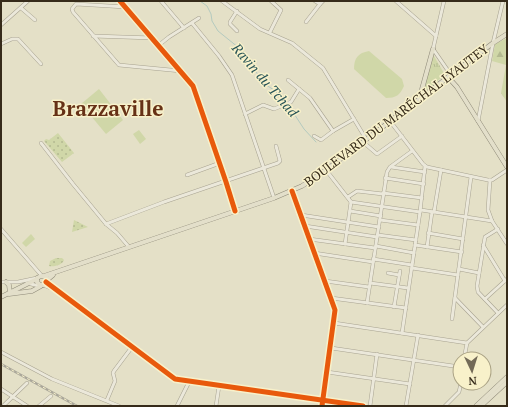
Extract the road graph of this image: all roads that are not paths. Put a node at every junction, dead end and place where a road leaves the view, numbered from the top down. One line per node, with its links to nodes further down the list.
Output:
1 (28, 1): 12 (street)
2 (120, 1): 13 (street)
3 (161, 1): 20 (street)
4 (222, 1): 14 (street)
5 (271, 1): 22 (street)
6 (315, 1): 11 (street)
7 (323, 1): 11 (street)
8 (396, 1): 25 (street)
9 (444, 1): 25 (street)
10 (503, 1): 27 (street)
11 (320, 4): 17 (street)
12 (21, 8): 16 (street); 19 (street)
13 (126, 8): 24 (street); 26 (street)
14 (237, 11): 21 (street); 22 (street)
15 (199, 18): 18 (street)
16 (35, 20)
17 (306, 22)
18 (192, 23): 20 (street); 40 (street)
19 (1, 25)
20 (184, 28): 29 (street)
21 (237, 31)
22 (270, 32): 41 (street)
23 (507, 34): 27 (main road, BOULEVARD DU MARÉCHAL LYAUTEY)
24 (93, 36): 26 (street); 32 (street)
25 (436, 36): 30 (street)
26 (153, 38): 29 (street)
27 (492, 43): 33 (main road, BOULEVARD DU MARÉCHAL LYAUTEY); 43 (street)
28 (1, 44): 31 (street)
29 (159, 45): 32 (street)
30 (433, 49): 33 (street); 39 (main road)
31 (41, 64)
32 (181, 71): 51 (street)
33 (450, 76): 35 (main road, BOULEVARD DU MARÉCHAL LYAUTEY); 36 (main road); 37 (main road)
34 (288, 80): 38 (street)
35 (444, 80): 36 (main road); 39 (main road, BOULEVARD DU MARÉCHAL LYAUTEY)
36 (451, 81): 37 (main road)
37 (457, 88): 43 (main road)
38 (299, 89): 40 (street); 44 (street)
39 (422, 97): 42 (main road, BOULEVARD DU MARÉCHAL LYAUTEY)
40 (245, 114): 54 (street)
41 (354, 119): 44 (street); 47 (street)
42 (390, 121): 46 (street); 47 (main road, BOULEVARD DU MARÉCHAL LYAUTEY)
43 (478, 121): 55 (main road)
44 (333, 131): 45 (street)
45 (314, 136)
46 (402, 136): 47 (street); 50 (street)
47 (364, 140): 56 (main road, BOULEVARD DU MARÉCHAL LYAUTEY)
48 (41, 143): 82 (street)
49 (276, 146): 54 (street)
50 (412, 151): 52 (street); 53 (street)
51 (220, 163): 59 (street); 63 (street)
52 (425, 166): 57 (street); 58 (street)
53 (390, 167): 58 (street); 61 (street)
54 (264, 168): 63 (street); 68 (street)
55 (507, 169): 62 (street)
56 (326, 170): 65 (main road, BOULEVARD DU MARÉCHAL LYAUTEY); 67 (street)
57 (441, 170): 60 (street); 75 (street)
58 (425, 172): 64 (street)
59 (187, 175)
60 (471, 177): 62 (street); 78 (street)
61 (385, 178): 64 (street); 66 (street)
62 (490, 180): 80 (street)
63 (226, 182): 72 (street); 82 (street)
64 (424, 184): 69 (street)
65 (292, 191): 68 (main road, BOULEVARD DU MARÉCHAL LYAUTEY); 76 (street)
66 (383, 193): 67 (street); 69 (street); 71 (street)
67 (348, 197): 70 (street)
68 (274, 198): 72 (main road, BOULEVARD DU MARÉCHAL LYAUTEY)
69 (422, 198): 74 (street)
70 (351, 202): 71 (street); 73 (street)
71 (382, 206): 74 (street); 77 (street)
72 (235, 211): 100 (main road, BOULEVARD DU MARÉCHAL LYAUTEY)
73 (350, 211): 77 (street); 81 (street)
74 (420, 211): 75 (street); 83 (street)
75 (433, 212): 78 (street); 89 (street)
76 (301, 214): 81 (street); 84 (street)
77 (380, 216): 79 (street)
78 (466, 216): 80 (street); 94 (street)
79 (380, 220): 83 (street); 85 (street)
80 (492, 221): 87 (street)
81 (349, 222): 85 (street); 88 (street)
82 (106, 224): 100 (street)
83 (418, 225): 95 (street)
84 (305, 226): 88 (street); 93 (street)
85 (379, 227): 91 (street)
86 (1, 229): 113 (street)
87 (498, 229): 92 (street); 99 (street)
88 (347, 233): 91 (street); 96 (street)
89 (428, 233): 94 (street); 102 (street)
90 (507, 234): 92 (street)
91 (378, 236): 95 (street); 101 (street)
92 (503, 237): 97 (street)
93 (309, 239): 96 (street); 104 (street)
94 (463, 239): 103 (street)
95 (416, 240): 98 (street)
96 (345, 244): 101 (street)
97 (507, 244)
98 (415, 245): 102 (street); 105 (street)
99 (483, 245): 110 (street); 112 (street)
100 (129, 247): 113 (main road, BOULEVARD DU MARÉCHAL LYAUTEY)
101 (375, 247): 105 (street); 106 (street)
102 (427, 247): 103 (street)
103 (462, 252): 108 (street)
104 (314, 253): 106 (street); 114 (street)
105 (414, 253): 107 (street)
106 (373, 261): 107 (street); 117 (street)
107 (412, 267): 111 (street); 121 (street)
108 (459, 269): 110 (street); 111 (street)
109 (388, 273): 119 (street)
110 (479, 273): 126 (street)
111 (458, 275): 125 (street)
112 (506, 280): 126 (street)
113 (42, 281): 116 (street); 118 (main road); 122 (main road); 138 (street)
114 (325, 281): 120 (street); 124 (street)
115 (3, 282): 116 (street); 122 (main road)
116 (18, 282): 118 (street)
117 (370, 282): 119 (street); 120 (street)
118 (28, 284): 122 (main road)
119 (398, 286): 121 (street); 129 (street)
120 (369, 287): 127 (street)
121 (408, 288): 130 (street)
122 (8, 293): 123 (main road)
123 (1, 297)
124 (331, 298): 127 (street); 133 (street)
125 (455, 298): 132 (street); 134 (street)
126 (485, 299): 131 (street)
127 (367, 303): 129 (street)
128 (507, 305): 131 (street)
129 (394, 307): 130 (street)
130 (406, 308): 135 (street)
131 (498, 313): 134 (street)
132 (452, 319)
133 (334, 323): 135 (street); 139 (street)
134 (483, 328): 137 (street)
135 (402, 333): 136 (street)
136 (418, 335): 137 (street); 143 (street)
137 (468, 343): 140 (street)
138 (132, 347): 148 (street); 157 (street)
139 (331, 348): 142 (street); 145 (street)
140 (466, 351)
141 (1, 352): 157 (street)
142 (377, 354): 143 (street); 147 (street)
143 (414, 359): 144 (street); 151 (street)
144 (452, 366)
145 (328, 372): 147 (street); 158 (street)
146 (507, 377): 170 (main road)
147 (374, 378): 151 (street); 167 (street)
148 (189, 382): 152 (street); 163 (street)
149 (507, 382): 171 (main road)
150 (27, 384): 156 (street)
151 (410, 384): 168 (street)
152 (219, 386): 158 (street); 164 (street)
153 (1, 389): 156 (street)
154 (459, 391): 169 (street)
155 (51, 396): 161 (street)
156 (13, 398): 159 (street); 160 (street)
157 (107, 400): 162 (street)
158 (323, 400): 165 (street); 166 (street)
159 (3, 406)
160 (27, 406)
161 (38, 406)
162 (119, 406)
163 (177, 406)
164 (216, 406)
165 (322, 406)
166 (363, 406)
167 (370, 406)
168 (406, 406)
169 (445, 406)
170 (476, 406)
171 (481, 406)

